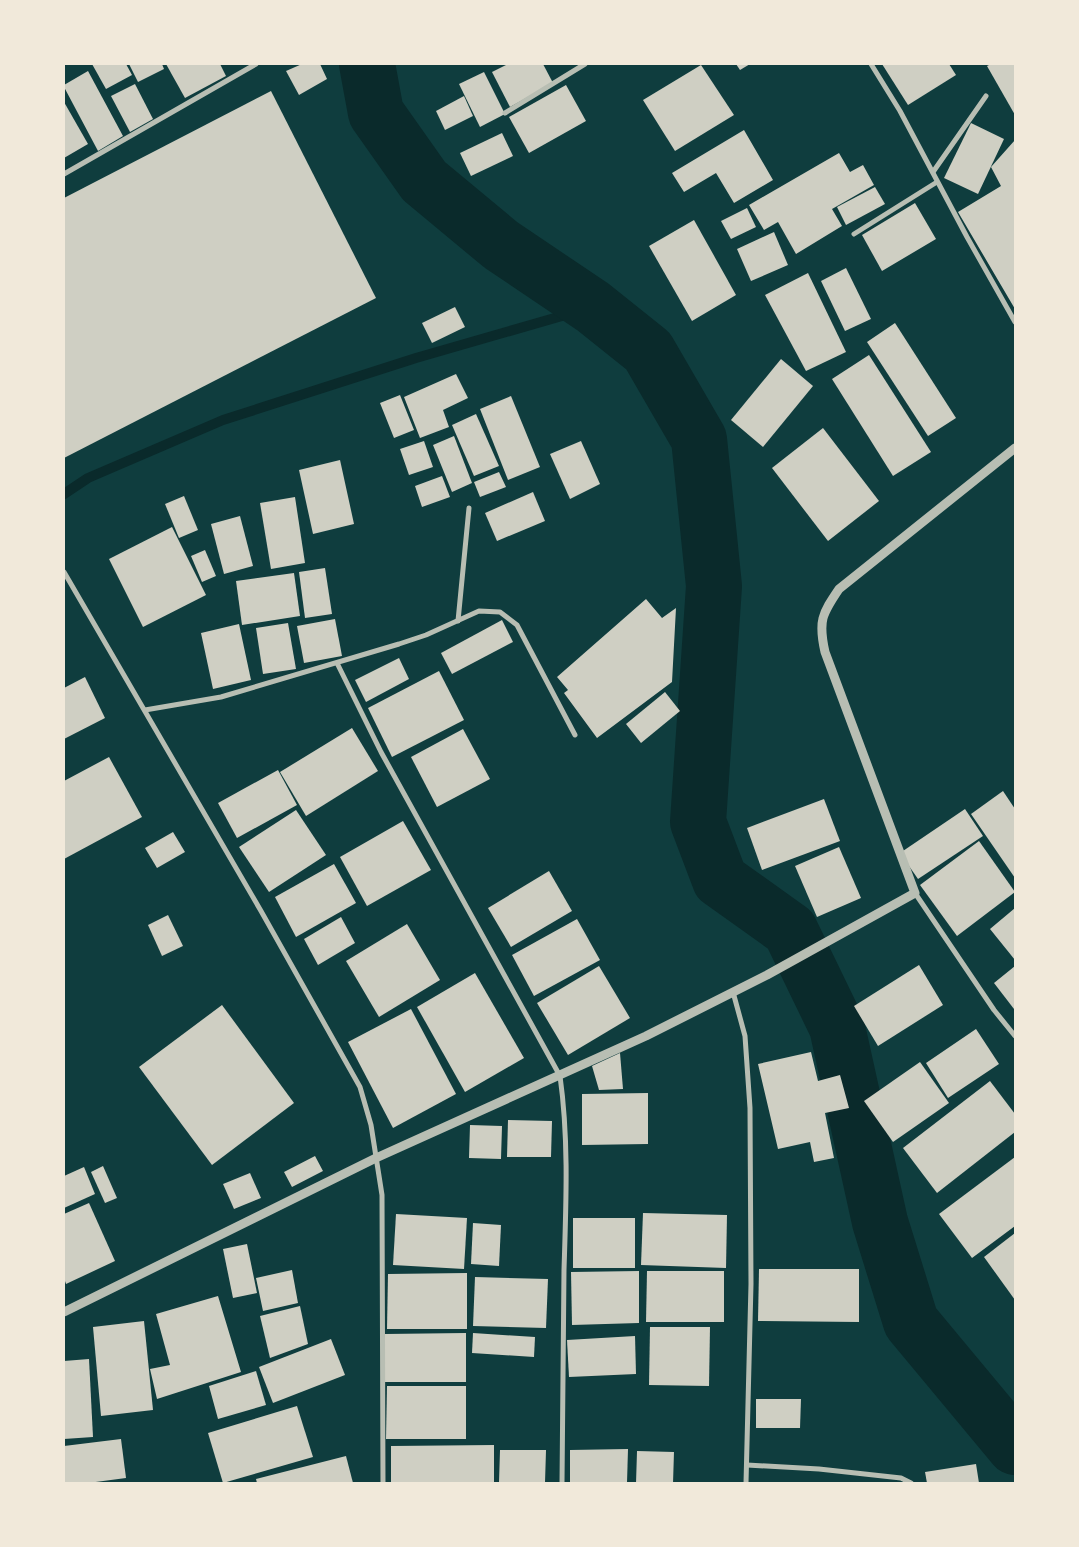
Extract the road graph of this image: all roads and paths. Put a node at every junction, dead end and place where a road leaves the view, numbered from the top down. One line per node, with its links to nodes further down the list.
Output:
1 (256, 64): 7 (street)
2 (585, 64): 5 (street)
3 (871, 64): 6 (street)
4 (986, 96): 6 (street)
5 (505, 113)
6 (933, 172): 8 (street)
7 (64, 174)
8 (937, 182): 9 (street); 10 (street)
9 (854, 234)
10 (1015, 322)
11 (1015, 448): 18 (street)
12 (469, 508): 14 (street)
13 (64, 572): 16 (street)
14 (458, 621): 15 (street); 17 (street)
15 (337, 663): 16 (street); 21 (street)
16 (145, 710): 22 (street)
17 (575, 735)
18 (915, 893): 19 (street); 20 (street)
19 (733, 992): 21 (street); 24 (street)
20 (1015, 1036)
21 (560, 1076): 22 (street); 26 (street)
22 (376, 1158): 23 (street); 25 (street)
23 (64, 1312)
24 (747, 1465): 27 (street); 28 (street)
25 (382, 1483)
26 (562, 1483)
27 (746, 1483)
28 (911, 1483)

